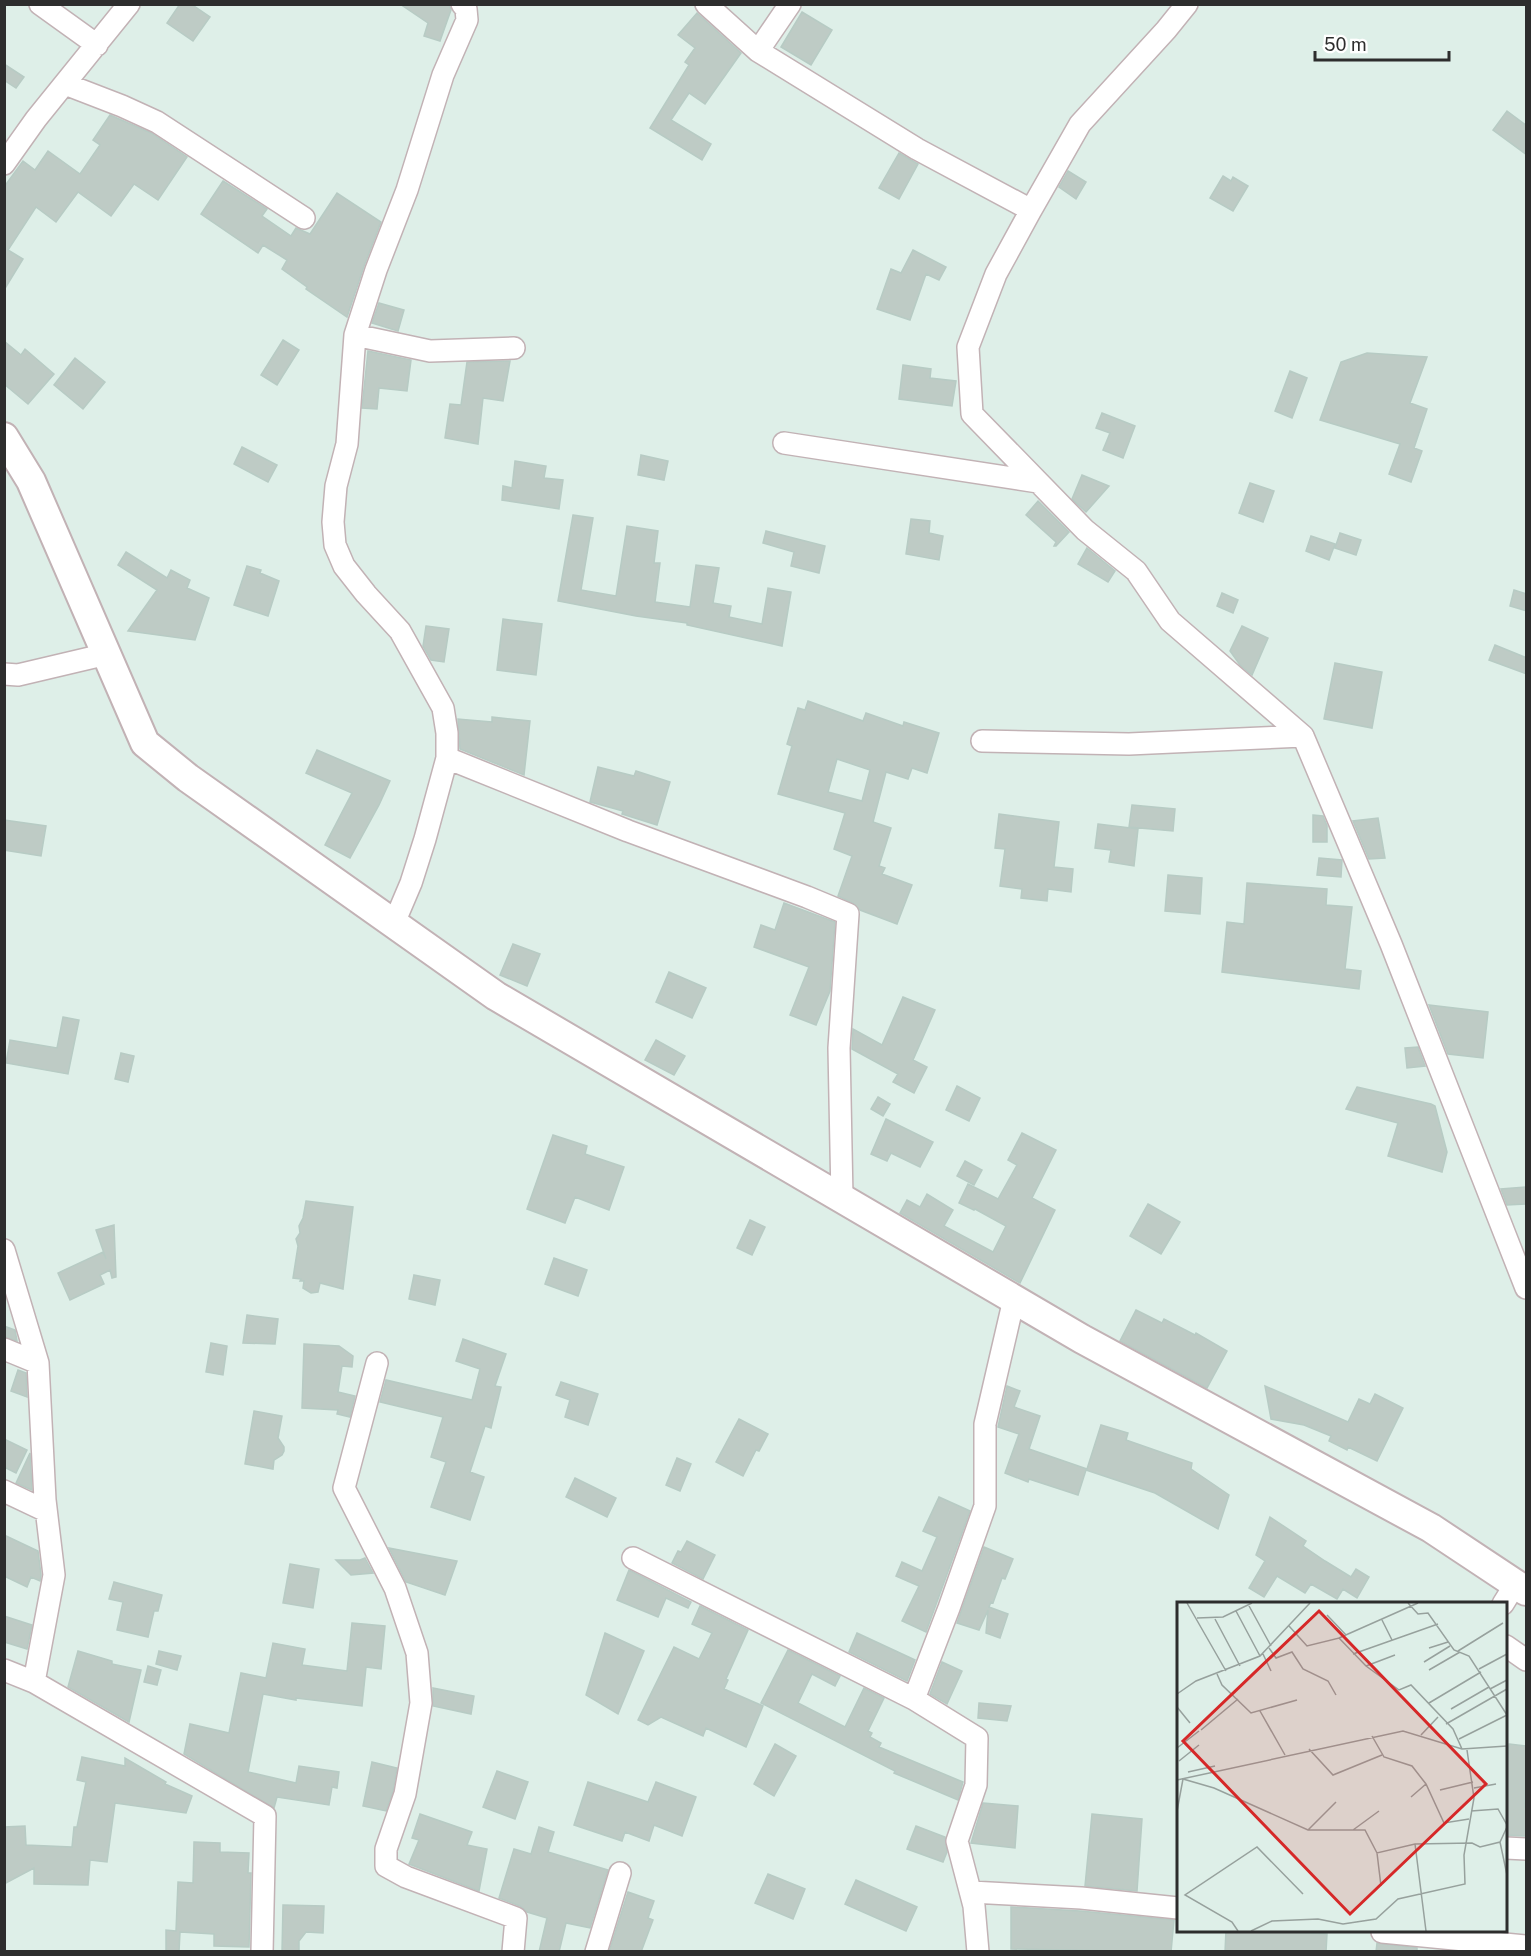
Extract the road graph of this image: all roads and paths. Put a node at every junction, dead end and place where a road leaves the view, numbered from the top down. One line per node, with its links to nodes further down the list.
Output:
1 (40, 4): 7 (street)
2 (129, 4): 7 (street)
3 (462, 4): 13 (street)
4 (706, 4): 8 (street)
5 (790, 4): 8 (street)
6 (1187, 4): 11 (street)
7 (97, 45): 9 (street)
8 (758, 51): 11 (street)
9 (65, 84): 10 (street); 12 (street)
10 (4, 164)
11 (1031, 210): 17 (street)
12 (304, 219)
13 (355, 335): 14 (street); 22 (street)
14 (514, 348)
15 (4, 437): 18 (street)
16 (784, 443): 17 (street)
17 (1038, 482): 20 (street)
18 (106, 654): 19 (street); 23 (street)
19 (4, 674)
20 (1303, 736): 21 (street); 26 (street)
21 (982, 741)
22 (447, 758): 23 (street); 24 (street)
23 (393, 923): 24 (street)
24 (842, 1198): 27 (street)
25 (4, 1250): 29 (street)
26 (1527, 1288)
27 (1014, 1299): 34 (street); 39 (street)
28 (4, 1349): 29 (street)
29 (38, 1363): 32 (street)
30 (377, 1363): 48 (street)
31 (4, 1491): 32 (street)
32 (46, 1511): 38 (street)
33 (633, 1558): 39 (street)
34 (1515, 1593)
35 (1507, 1647): 36 (street)
36 (1527, 1660)
37 (4, 1670): 38 (street)
38 (34, 1682): 47 (street)
39 (914, 1699): 43 (street)
40 (1507, 1848): 41 (street)
41 (1527, 1849)
42 (620, 1873): 49 (street)
43 (971, 1892): 44 (street); 50 (street)
44 (1177, 1908)
45 (1382, 1932): 46 (street)
46 (1527, 1946)
47 (262, 1952)
48 (513, 1952)
49 (596, 1952)
50 (978, 1952)

